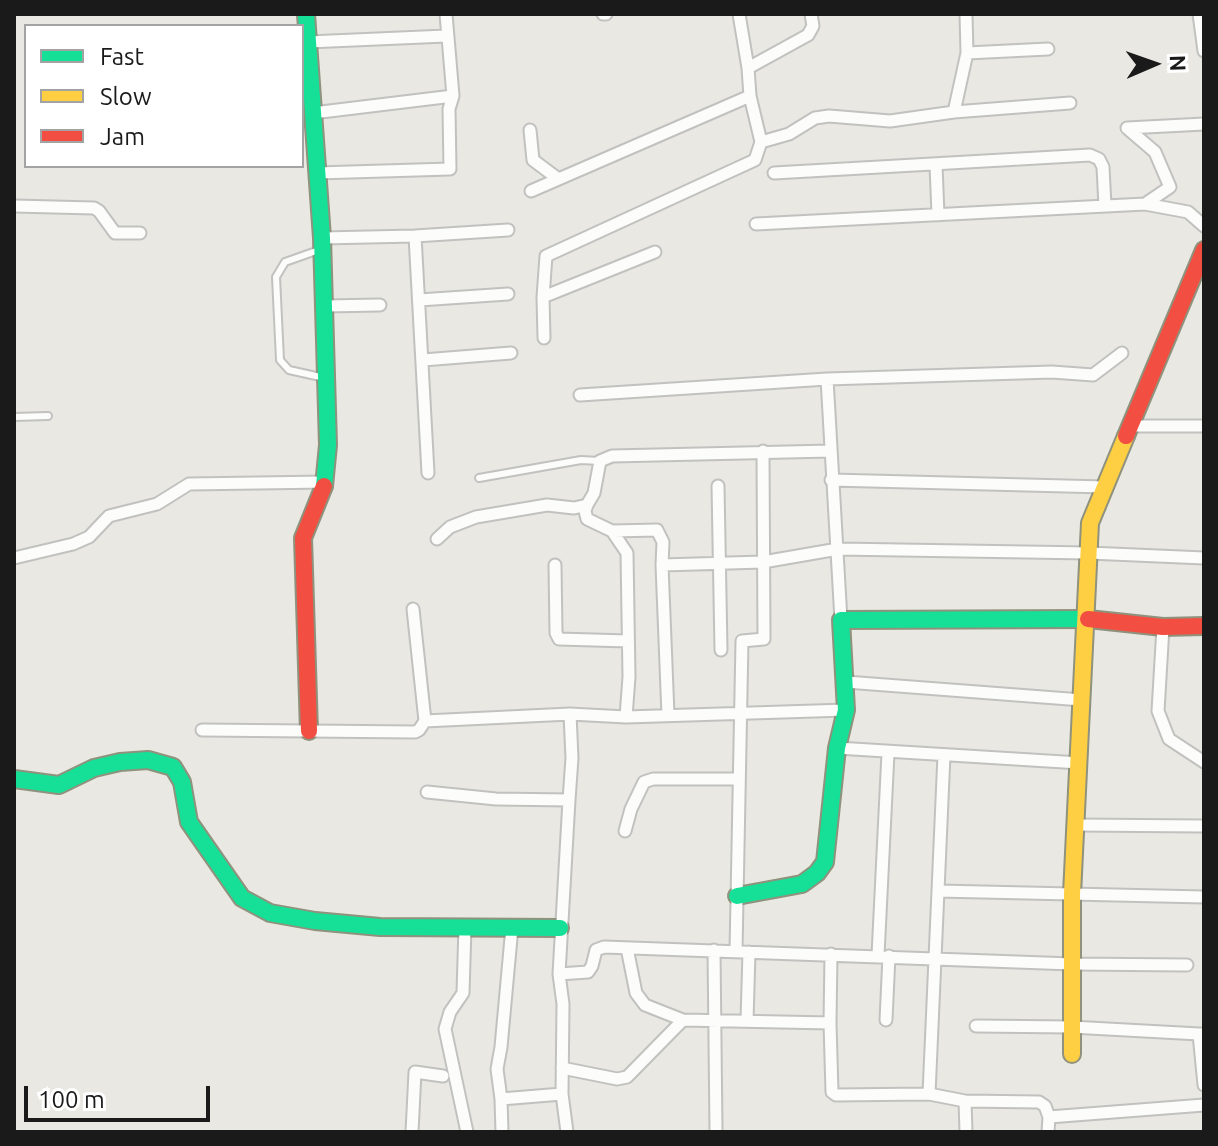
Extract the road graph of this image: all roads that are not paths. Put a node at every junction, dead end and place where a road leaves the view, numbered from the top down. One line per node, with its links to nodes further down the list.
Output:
1 (306, 14): 8 (street)
2 (446, 14): 7 (street)
3 (739, 14): 12 (street)
4 (811, 14): 12 (street)
5 (966, 14): 11 (street)
6 (1199, 14): 10 (street)
7 (446, 36): 8 (street); 13 (street)
8 (308, 42): 17 (street)
9 (1048, 49): 11 (street)
10 (1204, 51)
11 (967, 53): 16 (street)
12 (748, 68): 14 (street)
13 (453, 96): 17 (street); 22 (street)
14 (750, 96): 20 (street); 24 (street)
15 (1070, 103): 16 (street)
16 (954, 112): 20 (street)
17 (313, 113): 22 (street)
18 (1204, 124): 26 (street)
19 (530, 130): 24 (street)
20 (761, 142): 39 (street)
21 (936, 165): 23 (street); 28 (street); 29 (street)
22 (317, 173): 35 (street)
23 (774, 173)
24 (557, 178): 25 (street)
25 (531, 191)
26 (1145, 204): 28 (street); 31 (street)
27 (14, 206): 33 (street)
28 (1105, 206): 29 (street)
29 (938, 215): 30 (street)
30 (756, 224)
31 (1204, 226)
32 (508, 230): 34 (street)
33 (140, 233)
34 (415, 236): 35 (street); 40 (street)
35 (322, 244): 42 (street); 47 (lane)
36 (1204, 250): 52 (street)
37 (655, 252): 39 (street)
38 (508, 294): 40 (street)
39 (543, 297): 43 (street)
40 (419, 300): 46 (street)
41 (380, 305): 42 (street)
42 (325, 306): 47 (street)
43 (544, 338)
44 (511, 353): 46 (street)
45 (1122, 353): 48 (street)
46 (423, 360): 57 (street)
47 (328, 379): 60 (street)
48 (827, 379): 49 (street); 55 (street)
49 (580, 395)
50 (48, 416): 51 (lane)
51 (14, 417)
52 (1133, 426): 53 (street); 62 (street)
53 (1204, 426)
54 (763, 451): 55 (street); 56 (street); 70 (street)
55 (831, 451): 59 (street)
56 (600, 461): 58 (lane); 63 (street)
57 (428, 473)
58 (479, 478)
59 (831, 480): 62 (street); 66 (street)
60 (326, 482): 68 (street); 90 (street)
61 (718, 486): 73 (street)
62 (1105, 487): 67 (street)
63 (587, 505): 64 (street); 65 (street)
64 (612, 531): 72 (street); 79 (street)
65 (437, 539)
66 (838, 549): 67 (street); 70 (street); 76 (street)
67 (1089, 553): 69 (street); 75 (street)
68 (14, 558)
69 (1204, 558)
70 (763, 562): 73 (street); 84 (street)
71 (555, 565): 79 (street)
72 (662, 565): 73 (street); 86 (street)
73 (720, 565): 80 (street)
74 (413, 609): 88 (street)
75 (1084, 619): 76 (street); 78 (street); 82 (street)
76 (841, 620): 81 (street)
77 (1204, 626): 78 (street)
78 (1163, 627): 94 (street)
79 (628, 641): 87 (street)
80 (721, 650)
81 (846, 682): 82 (street); 83 (street)
82 (1082, 700): 95 (street)
83 (846, 710): 84 (street); 91 (street)
84 (740, 712): 86 (street); 97 (street)
85 (570, 714): 87 (street); 88 (street); 99 (street)
86 (668, 715): 87 (street)
87 (626, 717)
88 (425, 721): 90 (street)
89 (202, 730): 90 (street)
90 (309, 731)
91 (837, 748): 92 (street); 105 (street)
92 (888, 753): 93 (street); 114 (street)
93 (944, 755): 95 (street); 103 (street)
94 (1204, 762)
95 (1080, 763): 100 (street)
96 (14, 779): 107 (street)
97 (739, 779): 102 (street); 105 (street)
98 (427, 792): 99 (street)
99 (569, 800): 109 (street)
100 (1077, 825): 101 (street); 104 (street)
101 (1204, 826)
102 (625, 831)
103 (938, 891): 104 (street); 115 (street)
104 (1072, 894): 106 (street); 116 (street)
105 (737, 896): 112 (street)
106 (1204, 897)
107 (465, 927): 108 (street); 138 (street)
108 (512, 927): 109 (street); 133 (street)
109 (560, 928): 118 (street)
110 (627, 948): 111 (street); 118 (street); 119 (street)
111 (714, 950): 112 (street); 120 (street)
112 (742, 952): 113 (street); 122 (street)
113 (831, 954): 114 (street); 123 (street)
114 (884, 956): 115 (street); 121 (street)
115 (935, 959): 116 (street); 132 (street)
116 (1072, 964): 117 (street); 125 (street)
117 (1187, 965)
118 (559, 974): 128 (street)
119 (683, 1020): 120 (street); 128 (street)
120 (715, 1020): 122 (street); 141 (street)
121 (886, 1020)
122 (747, 1021): 123 (street)
123 (830, 1023): 132 (street)
124 (976, 1026): 125 (street)
125 (1071, 1027): 126 (street); 127 (street)
126 (1202, 1034): 130 (street)
127 (1072, 1054)
128 (562, 1068): 131 (street)
129 (443, 1076): 137 (street)
130 (1204, 1085)
131 (562, 1094): 133 (street); 140 (street)
132 (929, 1094): 134 (street)
133 (501, 1099): 139 (street)
134 (965, 1101): 136 (street); 142 (street)
135 (1204, 1105): 136 (street)
136 (1049, 1117): 143 (street)
137 (412, 1132)
138 (467, 1132)
139 (502, 1132)
140 (567, 1132)
141 (716, 1132)
142 (966, 1132)
143 (1048, 1132)

